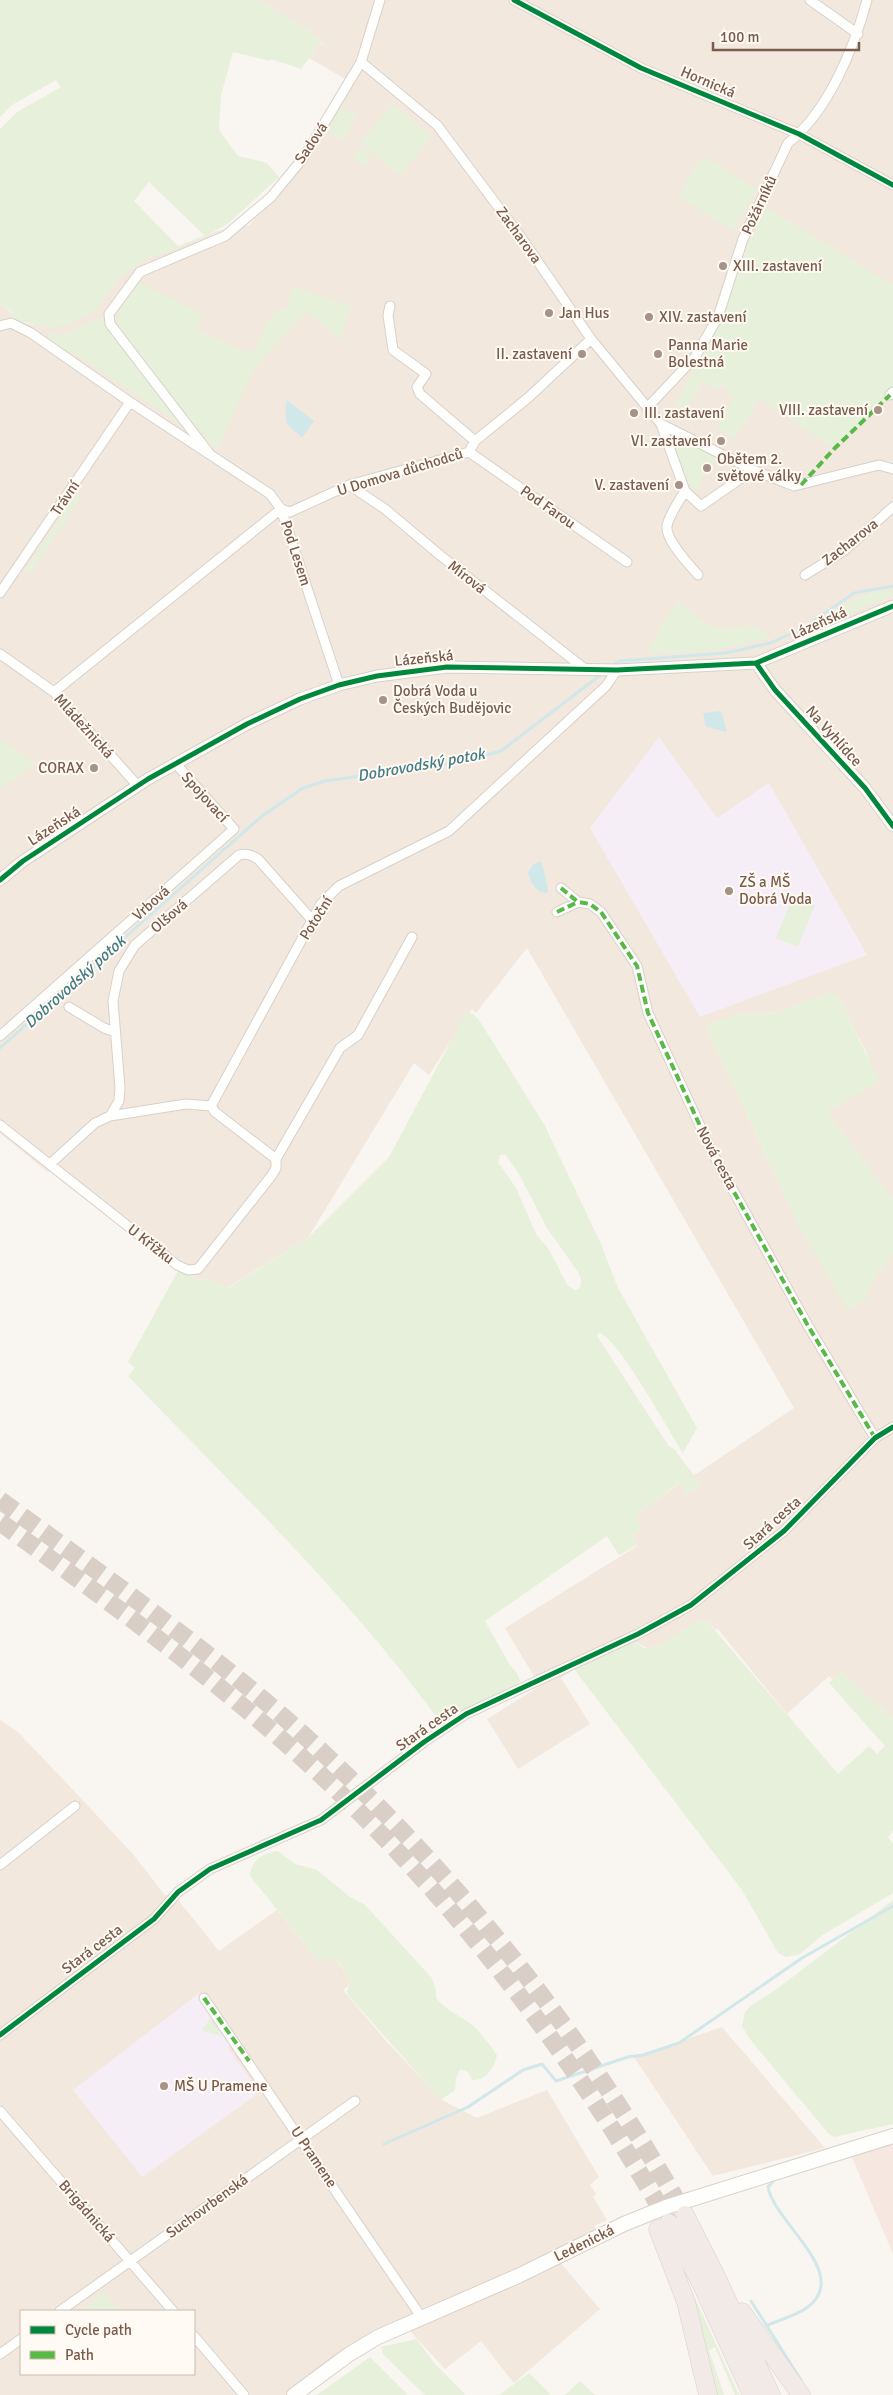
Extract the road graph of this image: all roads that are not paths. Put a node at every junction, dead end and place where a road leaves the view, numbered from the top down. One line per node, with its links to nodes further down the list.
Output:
1 (380, 0): 6 (street, Sadová)
2 (514, 0): 7 (street, Hornická)
3 (810, 0): 5 (street)
4 (867, 0): 5 (street, Požárníků)
5 (858, 34): 7 (street, Požárníků)
6 (361, 62): 11 (street, Sadová); 12 (street, Zacharova)
7 (799, 134): 8 (street, Hornická); 14 (street, Požárníků)
8 (893, 185)
9 (390, 306): 16 (street)
10 (0, 326): 13 (street, Pod Lesem)
11 (120, 336): 18 (street, Pod Lesem)
12 (591, 339): 14 (street, Zacharova); 16 (street, U Domova důchodců)
13 (130, 402): 18 (street, Pod Lesem); 28 (street, Trávní)
14 (647, 408): 15 (street, Zacharova)
15 (661, 424): 20 (street, Zacharova); 22 (street, Zacharova)
16 (475, 441): 17 (street, U Domova důchodců)
17 (469, 452): 21 (street, U Domova důchodců); 25 (street, Pod Farou)
18 (210, 453): 24 (street, Pod Lesem)
19 (893, 469): 20 (street, Zacharova)
20 (753, 470): 22 (street)
21 (349, 486): 24 (street, U Domova důchodců); 32 (street, Mírová)
22 (684, 490): 26 (street)
23 (893, 507): 27 (street, Zacharova)
24 (281, 509): 34 (street, Pod Lesem); 35 (street)
25 (627, 562)
26 (698, 575)
27 (805, 575)
28 (0, 593)
29 (893, 606): 31 (street, Lázeňská)
30 (0, 654): 35 (street, Mládežnická)
31 (756, 663): 33 (street, Lázeňská); 38 (street, Na Vyhlídce)
32 (585, 669): 33 (street, Lázeňská); 34 (street, Lázeňská)
33 (617, 670): 44 (street, Potoční)
34 (339, 685): 36 (street, Lázeňská)
35 (54, 692): 37 (street, Mládežnická)
36 (176, 764): 37 (street, Lázeňská); 39 (street, Spojovací)
37 (138, 786): 40 (street, Lázeňská)
38 (893, 826)
39 (234, 829): 48 (street, Vrbová)
40 (0, 880)
41 (561, 888): 42 (street, Nová cesta)
42 (578, 902): 43 (street); 55 (street, Nová cesta)
43 (557, 912)
44 (312, 920): 47 (street, Olšová); 49 (street, Potoční)
45 (412, 937): 52 (street, U Křížku)
46 (69, 1007): 47 (street)
47 (114, 1032): 50 (street, Olšová)
48 (0, 1036)
49 (211, 1106): 50 (street); 52 (street)
50 (110, 1116): 53 (street)
51 (0, 1125): 53 (street, U Křížku)
52 (276, 1159): 53 (street, U Křížku)
53 (50, 1164)
54 (893, 1427): 55 (street, Stará cesta)
55 (875, 1438): 59 (street, Stará cesta)
56 (75, 1806): 57 (street)
57 (0, 1865)
58 (204, 1998): 63 (street, U Pramene)
59 (0, 2035)
60 (355, 2101): 63 (street, Suchovrbenská)
61 (0, 2111): 65 (street, Brigádnická)
62 (893, 2136): 69 (main road, Ledenická)
63 (302, 2138): 65 (street, Suchovrbenská); 69 (street, U Pramene)
64 (671, 2222): 66 (highway); 75 (highway); 76 (highway)
65 (130, 2261): 67 (street, Suchovrbenská); 68 (street, Brigádnická)
66 (715, 2274): 77 (highway); 78 (highway)
67 (61, 2310)
68 (172, 2310)
69 (422, 2318): 74 (main road, Ledenická)
70 (195, 2337): 73 (street)
71 (20, 2340): 72 (street)
72 (2, 2350)
73 (244, 2395)
74 (294, 2395)
75 (708, 2395)
76 (752, 2395)
77 (770, 2395)
78 (801, 2395)

